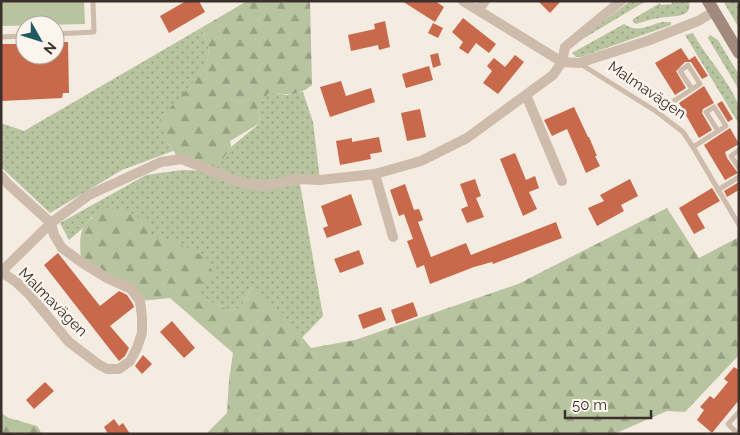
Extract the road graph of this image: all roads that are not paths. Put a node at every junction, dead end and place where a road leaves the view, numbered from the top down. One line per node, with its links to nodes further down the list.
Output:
1 (94, 1): 7 (lane)
2 (463, 1): 6 (street)
3 (485, 1): 6 (street)
4 (621, 1): 11 (street, Malmavägen)
5 (711, 6): 10 (main road); 12 (street, Malmavägen)
6 (478, 10): 11 (street)
7 (65, 33)
8 (15, 36): 9 (lane)
9 (1, 37)
10 (739, 53)
11 (562, 62): 12 (street, Malmavägen); 14 (street, Malmavägen)
12 (579, 63): 15 (lane, Malmavägen)
13 (692, 89): 13 (lane); 15 (lane)
14 (526, 95): 20 (street, Malmavägen); 23 (street)
15 (657, 112): 17 (lane, Malmavägen)
16 (718, 131): 16 (lane); 17 (lane)
17 (693, 147): 24 (lane, Malmavägen)
18 (739, 150): 19 (lane)
19 (739, 168)
20 (375, 174): 25 (street, Malmavägen); 27 (street)
21 (1, 176): 25 (street, Malmavägen)
22 (739, 177): 24 (lane)
23 (562, 180)
24 (718, 190): 26 (lane, Malmavägen)
25 (51, 223): 28 (street, Malmavägen); 28 (street, Malmavägen)
26 (739, 225)
27 (394, 237)
28 (1, 272)
29 (739, 412): 30 (lane)
30 (738, 434)

